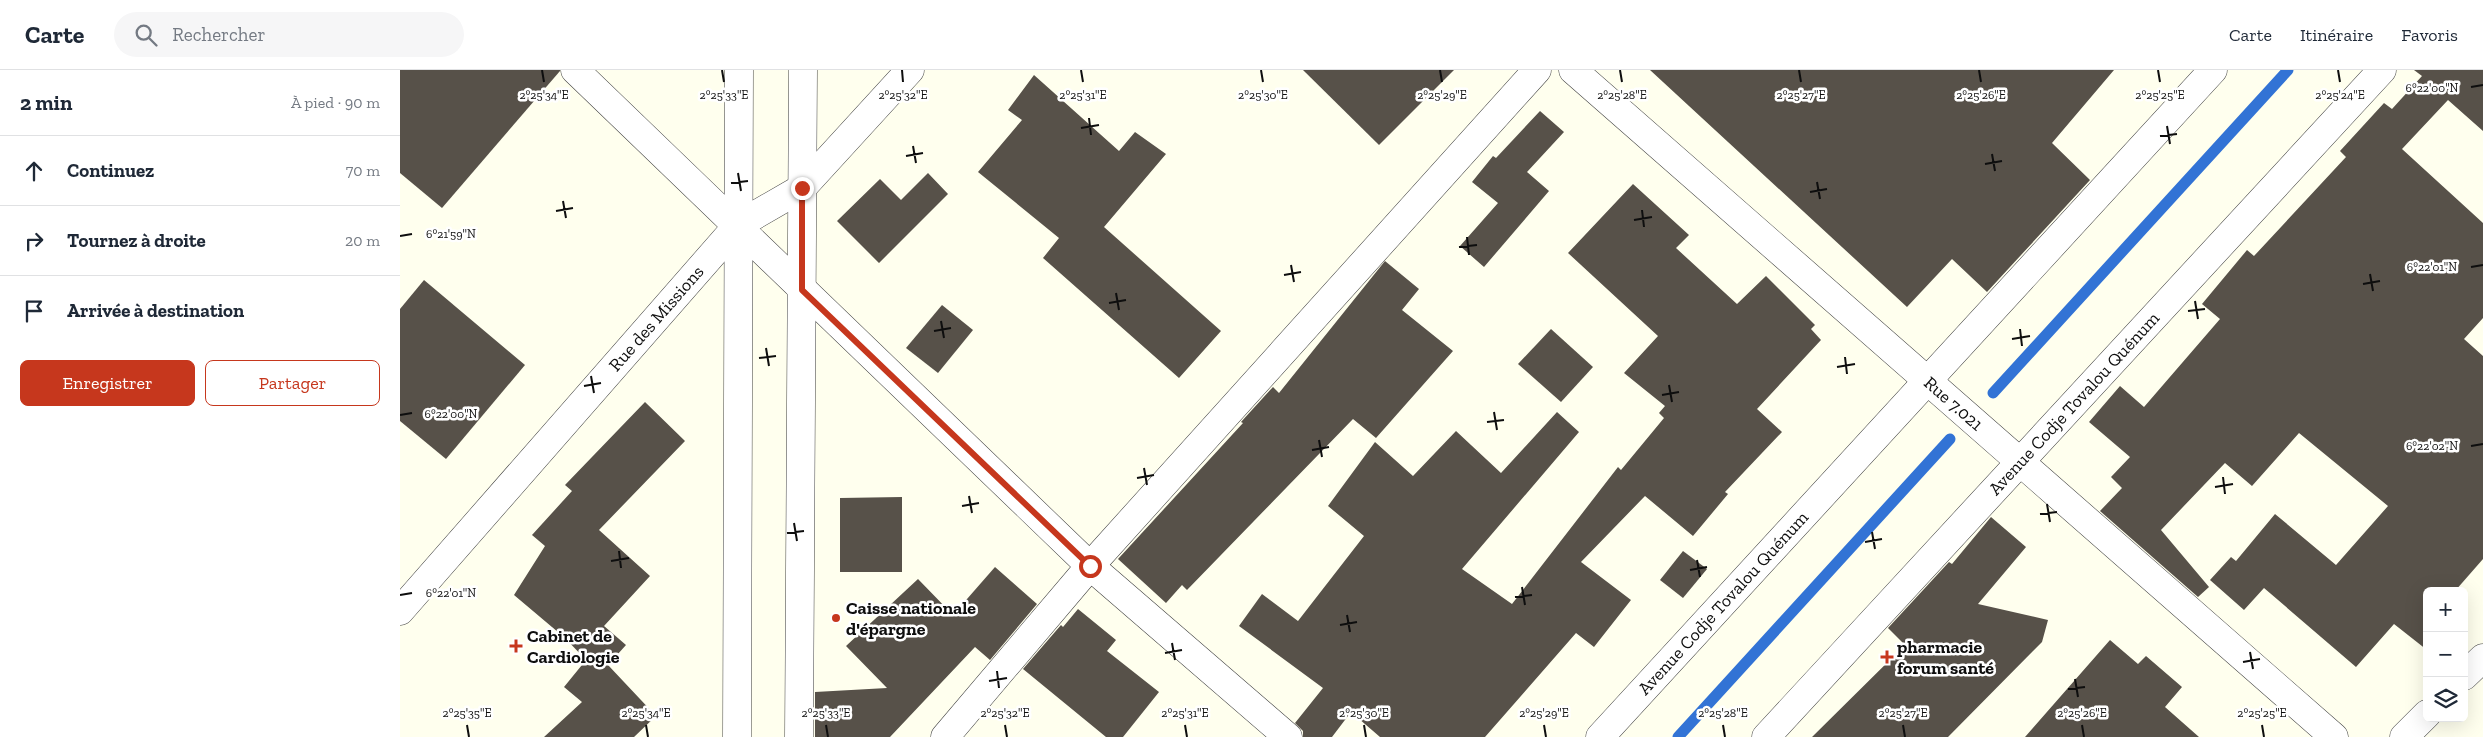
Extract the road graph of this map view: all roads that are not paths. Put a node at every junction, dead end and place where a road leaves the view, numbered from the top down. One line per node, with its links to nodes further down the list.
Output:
1 (575, 70): 10 (street)
2 (739, 70): 10 (street)
3 (803, 70): 9 (street)
4 (910, 70): 9 (street, Rue des Missions)
5 (1537, 70): 14 (street)
6 (1573, 70): 12 (street, Rue 7.021)
7 (2213, 70): 12 (street, Avenue Codje Tovalou Quénum)
8 (2382, 70): 13 (street, Avenue Codje Tovalou Quénum)
9 (802, 188): 10 (street, Rue des Missions); 11 (street)
10 (738, 226): 11 (street); 15 (street, Rue des Missions); 19 (street)
11 (802, 290): 14 (street); 20 (street)
12 (1927, 382): 13 (street, Rue 7.021); 23 (street, Avenue Codje Tovalou Quénum)
13 (2020, 463): 24 (street, Avenue Codje Tovalou Quénum); 25 (street, Rue 7.021)
14 (1090, 566): 21 (street); 22 (street)
15 (400, 611)
16 (2483, 658): 17 (street)
17 (2468, 672)
18 (2423, 718): 26 (street)
19 (737, 737)
20 (799, 737)
21 (945, 737)
22 (1288, 737)
23 (1600, 737)
24 (1766, 737)
25 (2334, 737)
26 (2404, 737)

